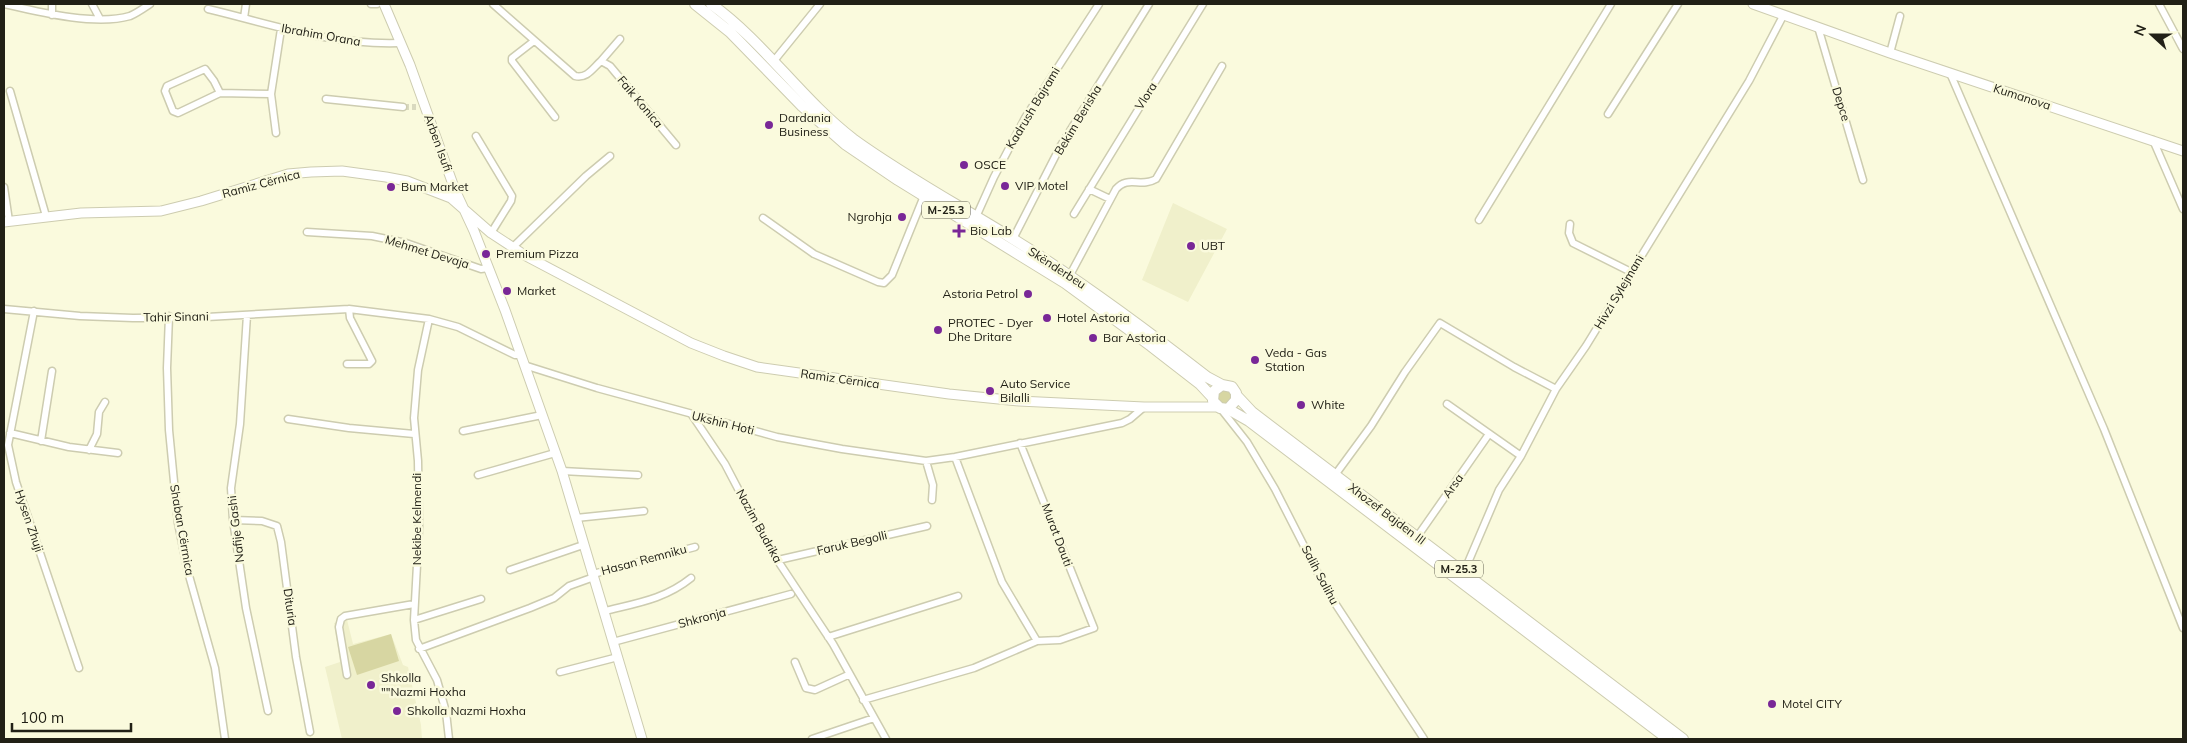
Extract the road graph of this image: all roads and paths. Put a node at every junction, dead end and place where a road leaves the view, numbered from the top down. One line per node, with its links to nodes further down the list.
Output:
1 (4, 4): 21 (street)
2 (52, 4): 21 (street)
3 (92, 4): 24 (street)
4 (150, 4): 24 (street)
5 (246, 4): 25 (street)
6 (371, 4): 7 (street)
7 (377, 4)
8 (384, 4): 30 (street, Arben Isufi)
9 (493, 4): 29 (street)
10 (695, 4): 53 (main road, Skënderbeu / M-25.3)
11 (711, 4): 34 (main road, Skënderbeu / M-25.3)
12 (820, 4): 34 (street)
13 (1099, 4): 59 (street, Kadrush Bajrami)
14 (1149, 4): 66 (street, Bekim Berisha)
15 (1203, 4): 52 (street, Vlora)
16 (1611, 4): 61 (street)
17 (1678, 4): 42 (street)
18 (1753, 4): 22 (street, Kumanova)
19 (2159, 4): 31 (street)
20 (208, 9): 25 (street, Ibrahim Orana)
21 (52, 15): 24 (street)
22 (1783, 16): 26 (street, Kumanova); 69 (street, Hivzi Sylejmani)
23 (1900, 16): 32 (street)
24 (100, 18)
25 (244, 18): 27 (street, Ibrahim Orana)
26 (1818, 27): 32 (street, Kumanova); 50 (street, Depce)
27 (281, 29): 30 (street, Ibrahim Orana); 39 (street)
28 (620, 39): 33 (street)
29 (534, 41): 33 (street); 43 (street)
30 (399, 42): 56 (street, Arben Isufi)
31 (2183, 49)
32 (1890, 53): 36 (street, Kumanova)
33 (601, 61): 47 (street, Faik Konica)
34 (773, 62): 59 (main road, Skënderbeu / M-25.3)
35 (1222, 66): 54 (street)
36 (1950, 73): 46 (street, Kumanova); 126 (street)
37 (10, 91): 58 (street)
38 (220, 93): 38 (street); 39 (street)
39 (271, 94): 44 (street)
40 (326, 99): 41 (street)
41 (403, 107)
42 (1608, 114)
43 (555, 117)
44 (276, 133)
45 (476, 136): 65 (street)
46 (2153, 140): 48 (street, Kumanova); 55 (street)
47 (676, 145)
48 (2183, 150)
49 (610, 156): 67 (street)
50 (1863, 180)
51 (4, 187): 62 (street, Ramiz Cërnica)
52 (1089, 189): 54 (street); 57 (street, Vlora)
53 (924, 196): 60 (street); 83 (main road, Skënderbeu / M-25.3)
54 (1110, 200): 70 (street)
55 (2183, 209)
56 (464, 210): 58 (street, Ramiz Cërnica); 65 (street, Ramiz Cërnica); 68 (street, Arben Isufi)
57 (1074, 214)
58 (46, 216): 62 (street, Ramiz Cërnica)
59 (976, 217): 66 (main road, Skënderbeu / M-25.3)
60 (763, 218)
61 (1479, 220)
62 (7, 221)
63 (1570, 224): 69 (street)
64 (307, 232): 68 (street, Mehmet Devaja)
65 (492, 233): 67 (street, Ramiz Cërnica)
66 (1013, 239): 70 (main road, Skënderbeu / M-25.3)
67 (513, 247): 87 (street, Ramiz Cërnica)
68 (488, 268): 77 (street, Arben Isufi)
69 (1631, 272): 81 (street, Hivzi Sylejmani)
70 (1070, 275): 83 (main road, Skënderbeu / M-25.3)
71 (4, 309): 73 (street, Tahir Sinani)
72 (349, 309): 74 (street, Tahir Sinani); 76 (street, Tahir Sinani); 78 (street)
73 (34, 311): 75 (street, Tahir Sinani); 92 (street, Hysen Zhuji)
74 (247, 315): 75 (street, Tahir Sinani); 110 (street, Nafije Gashi)
75 (169, 316): 141 (street, Shaban Cërrnica)
76 (429, 319): 77 (street, Tahir Sinani); 93 (street, Nekibe Kelmendi)
77 (521, 355): 79 (street, Arben Isufi)
78 (347, 364)
79 (524, 365): 88 (street, Hasan Remniku); 89 (street, Ukshin Hoti)
80 (52, 371): 95 (street)
81 (1556, 389): 100 (street, Hivzi Sylejmani); 106 (street)
82 (1237, 396): 83 (main road); 83 (main road, M-25.3); 106 (main road, Xhozef Bajden III / M-25.3)
83 (1215, 397): 86 (street, Ramiz Cërnica); 86 (street); 146 (street, Salih Salihu); 147 (main road, Xhozef Bajden III / M-25.3)
84 (105, 402): 97 (street)
85 (1447, 404): 94 (street)
86 (1195, 406): 87 (street, Ramiz Cërnica)
87 (1144, 407): 96 (street, Ukshin Hoti)
88 (542, 415): 91 (street); 99 (street, Hasan Remniku)
89 (692, 415): 102 (street, Ukshin Hoti); 115 (street, Nazim Budrika)
90 (288, 419): 93 (street)
91 (462, 431)
92 (10, 433): 95 (street); 133 (street, Hysen Zhuji)
93 (414, 434): 123 (street, Nekibe Kelmendi)
94 (1489, 434): 100 (street); 112 (street, Arsa)
95 (41, 441): 97 (street)
96 (1020, 443): 101 (street, Ukshin Hoti); 128 (street, Murat Dauti)
97 (89, 450): 98 (street)
98 (118, 452)
99 (555, 453): 103 (street, Hasan Remniku); 105 (street)
100 (1521, 456): 117 (street, Hivzi Sylejmani)
101 (955, 457): 102 (street, Ukshin Hoti); 128 (street)
102 (926, 461): 107 (street)
103 (562, 471): 104 (street); 109 (street, Hasan Remniku)
104 (638, 474)
105 (478, 475)
106 (1335, 475): 112 (main road, Xhozef Bajden III / M-25.3)
107 (932, 500)
108 (644, 510): 109 (street)
109 (576, 518): 113 (street, Hasan Remniku)
110 (233, 520): 138 (street, Nafije Gashi); 140 (street, Dituria)
111 (927, 526): 115 (street, Faruk Begolli)
112 (1417, 537): 117 (main road, Xhozef Bajden III / M-25.3)
113 (583, 545): 116 (street); 118 (street, Hasan Remniku)
114 (695, 547): 118 (street, Hasan Remniku)
115 (778, 560): 127 (street, Nazim Budrika)
116 (510, 570)
117 (1464, 572): 148 (main road, Xhozef Bajden III / M-25.3)
118 (593, 575): 124 (street, Hasan Remniku); 130 (street)
119 (691, 578): 124 (street)
120 (791, 594): 129 (street, Shkronja)
121 (958, 596): 127 (street)
122 (481, 599): 125 (street)
123 (414, 604): 125 (street, Nekibe Kelmendi); 135 (street)
124 (605, 611): 129 (street, Hasan Remniku)
125 (414, 620): 130 (street, Nekibe Kelmendi)
126 (2183, 628)
127 (828, 636): 136 (street, Nazim Budrika)
128 (1037, 641): 137 (street)
129 (613, 642): 131 (street, Hasan Remniku)
130 (419, 648): 142 (street, Nekibe Kelmendi)
131 (618, 657): 134 (street); 143 (street, Hasan Remniku)
132 (795, 662): 136 (street)
133 (79, 668)
134 (560, 672)
135 (347, 675)
136 (848, 675): 137 (street, Nazim Budrika)
137 (863, 700): 139 (street, Nazim Budrika)
138 (268, 710)
139 (874, 718): 144 (street); 145 (street, Nazim Budrika)
140 (310, 732)
141 (225, 739)
142 (449, 739)
143 (642, 739)
144 (812, 739)
145 (886, 739)
146 (1424, 739)
147 (1668, 739)
148 (1683, 739)

